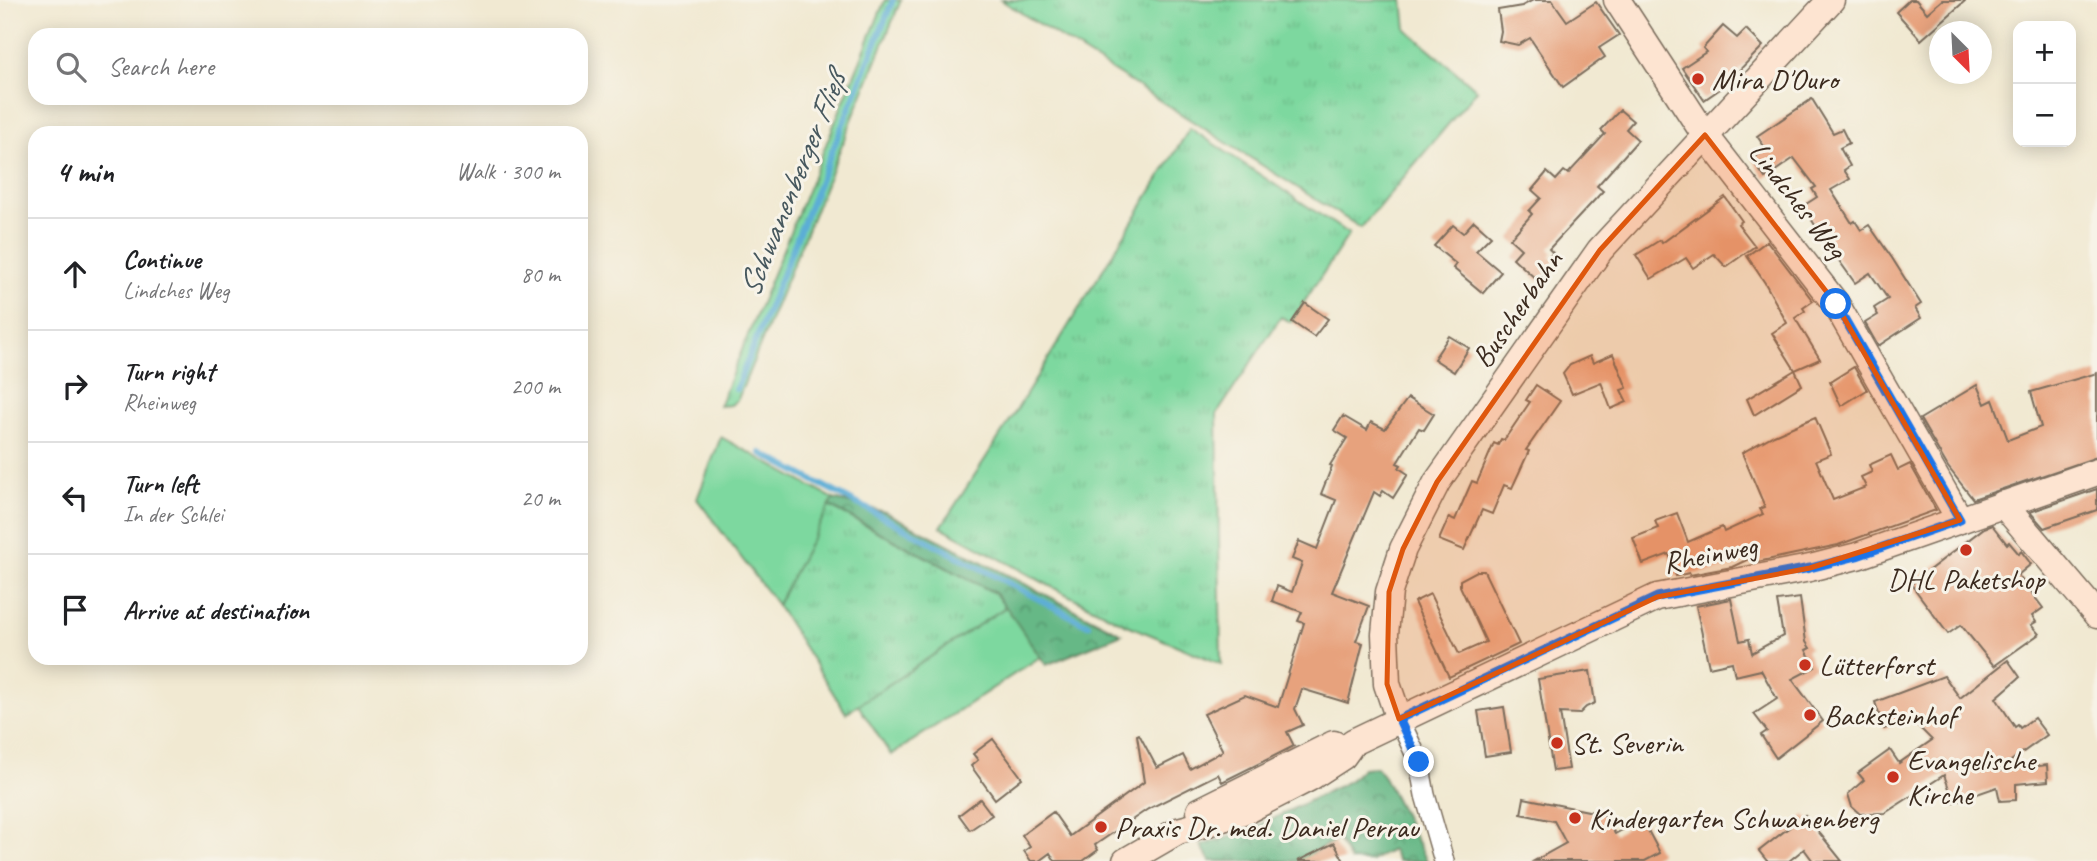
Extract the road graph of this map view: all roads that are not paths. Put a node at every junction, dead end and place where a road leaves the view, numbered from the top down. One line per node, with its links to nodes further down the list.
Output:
1 (1617, 0): 3 (main road, Lindches Weg)
2 (1831, 0): 3 (main road, Buscherbahn)
3 (1705, 135): 6 (main road, Lindches Weg); 8 (main road, Buscherbahn)
4 (2097, 472): 5 (main road, Rheinweg)
5 (2003, 504): 6 (main road, Rheinweg); 7 (main road)
6 (1960, 520): 8 (main road, Rheinweg)
7 (2097, 615)
8 (1399, 719): 9 (main road, Rheinweg); 10 (street)
9 (1126, 861)
10 (1444, 861)

